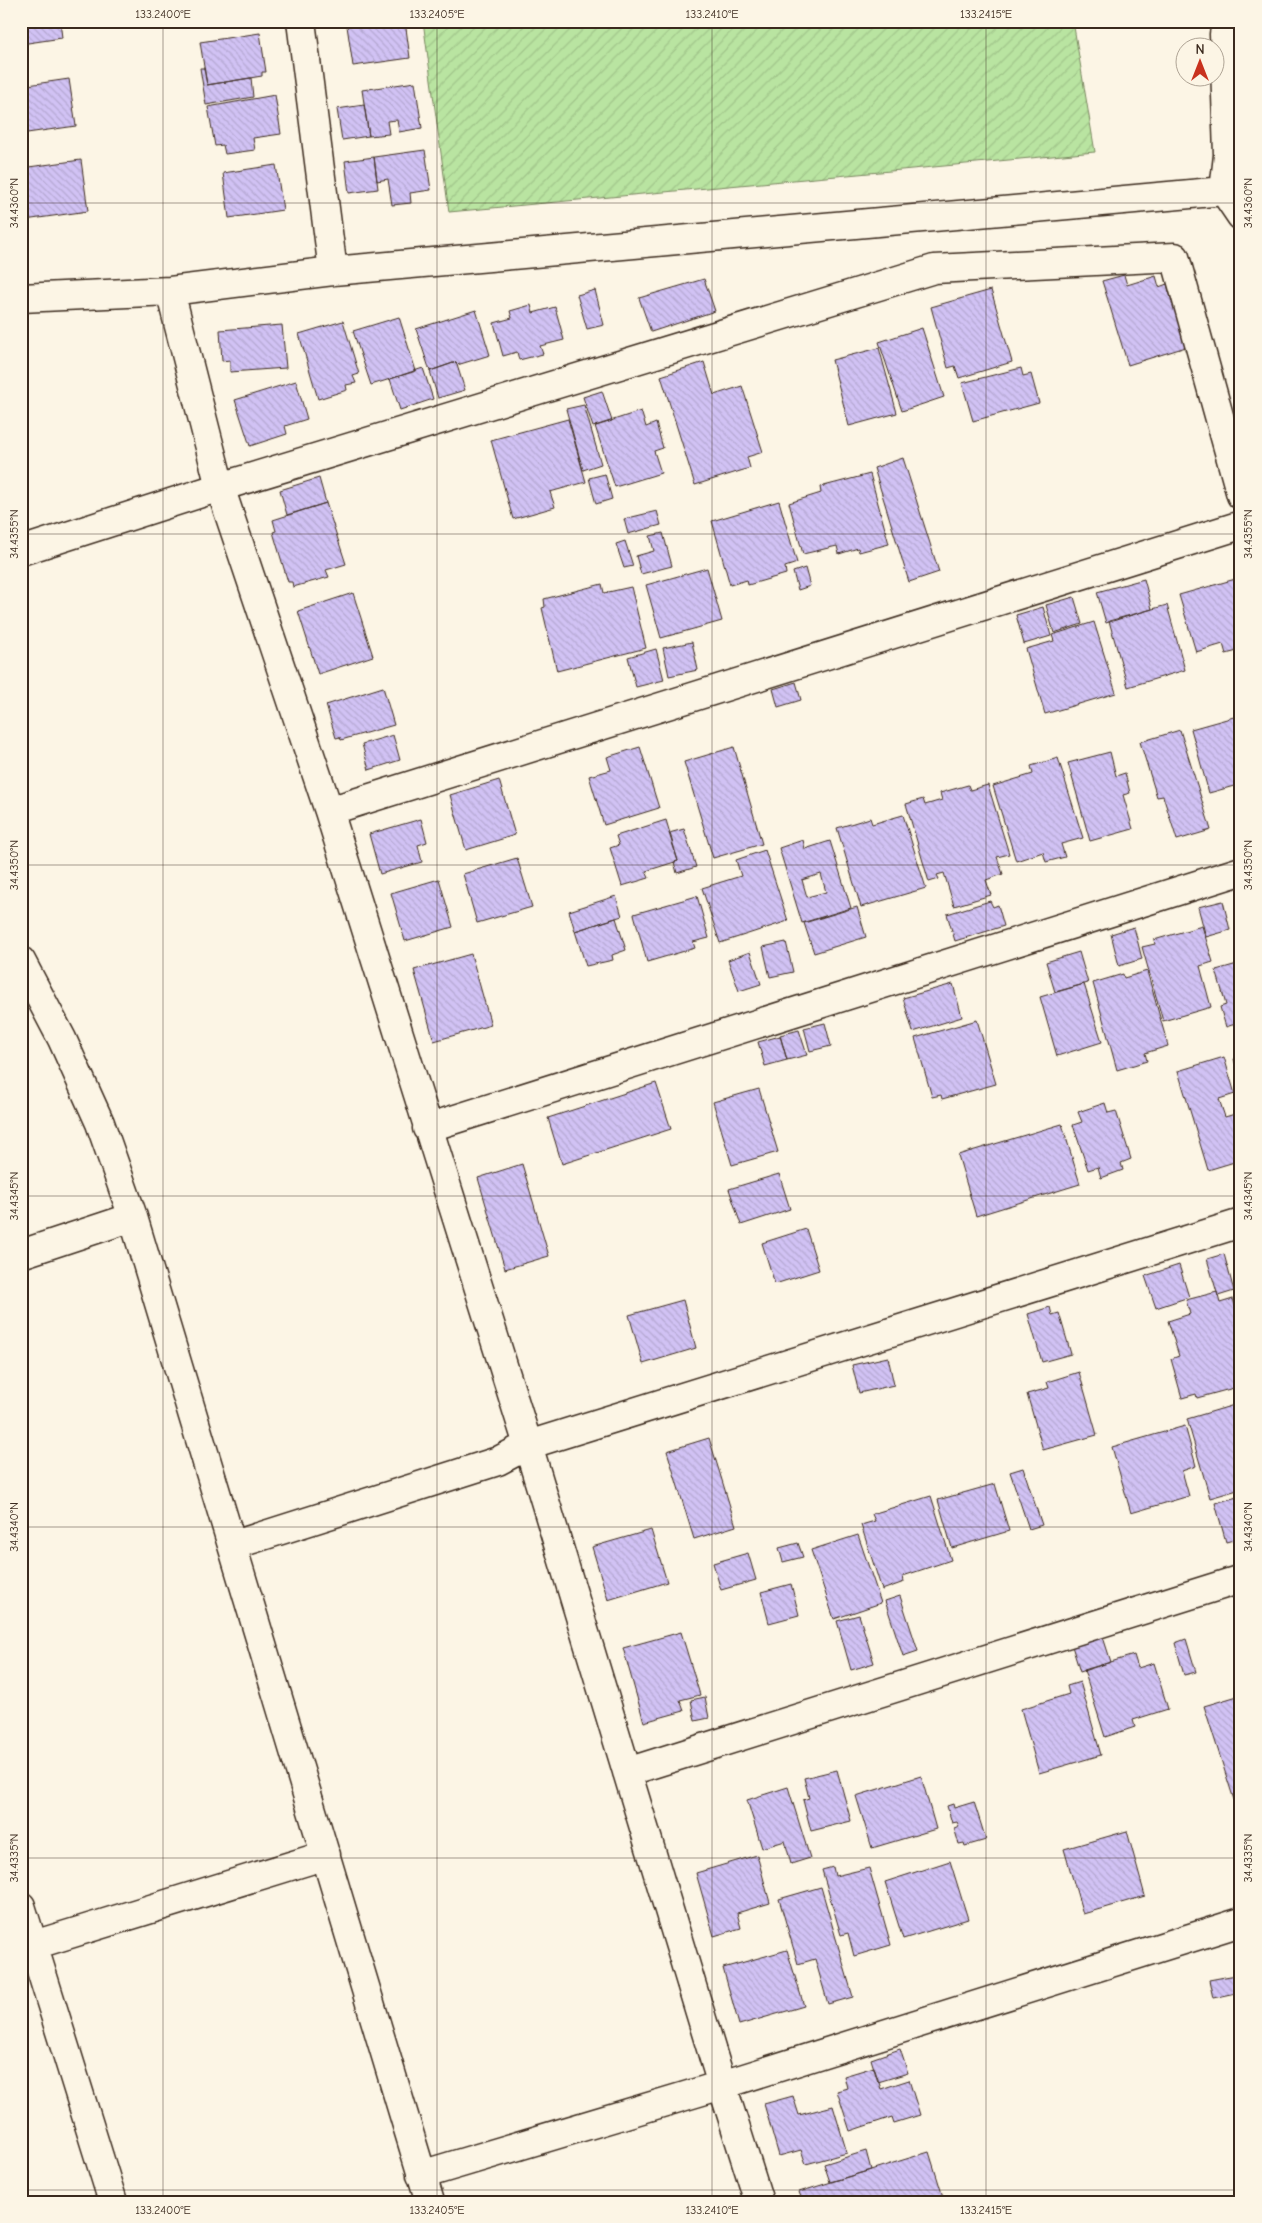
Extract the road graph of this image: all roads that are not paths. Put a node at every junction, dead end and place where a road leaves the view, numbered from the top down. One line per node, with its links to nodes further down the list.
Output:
1 (300, 21): 6 (street)
2 (1223, 28): 3 (street); 4 (street)
3 (1241, 95)
4 (1224, 191): 5 (street); 6 (street)
5 (1241, 216)
6 (333, 271): 7 (street)
7 (170, 291): 8 (street); 9 (street)
8 (21, 298)
9 (220, 487): 10 (street); 12 (street); 13 (street)
10 (1241, 495)
11 (1241, 525): 13 (street)
12 (21, 551)
13 (329, 811): 16 (street)
14 (1241, 870): 16 (street)
15 (21, 961): 17 (street)
16 (427, 1128): 20 (street)
17 (133, 1217): 19 (street); 21 (street)
18 (1241, 1223): 20 (street)
19 (21, 1254)
20 (528, 1444): 21 (street); 23 (street)
21 (234, 1545): 24 (street)
22 (1241, 1579): 23 (street)
23 (627, 1772): 28 (street)
24 (326, 1854): 27 (street); 29 (street)
25 (21, 1906): 27 (street)
26 (1241, 1922): 28 (street)
27 (27, 1947): 30 (street)
28 (722, 2085): 29 (street); 32 (street)
29 (421, 2175): 31 (street)
30 (113, 2202)
31 (430, 2202)
32 (759, 2202)

